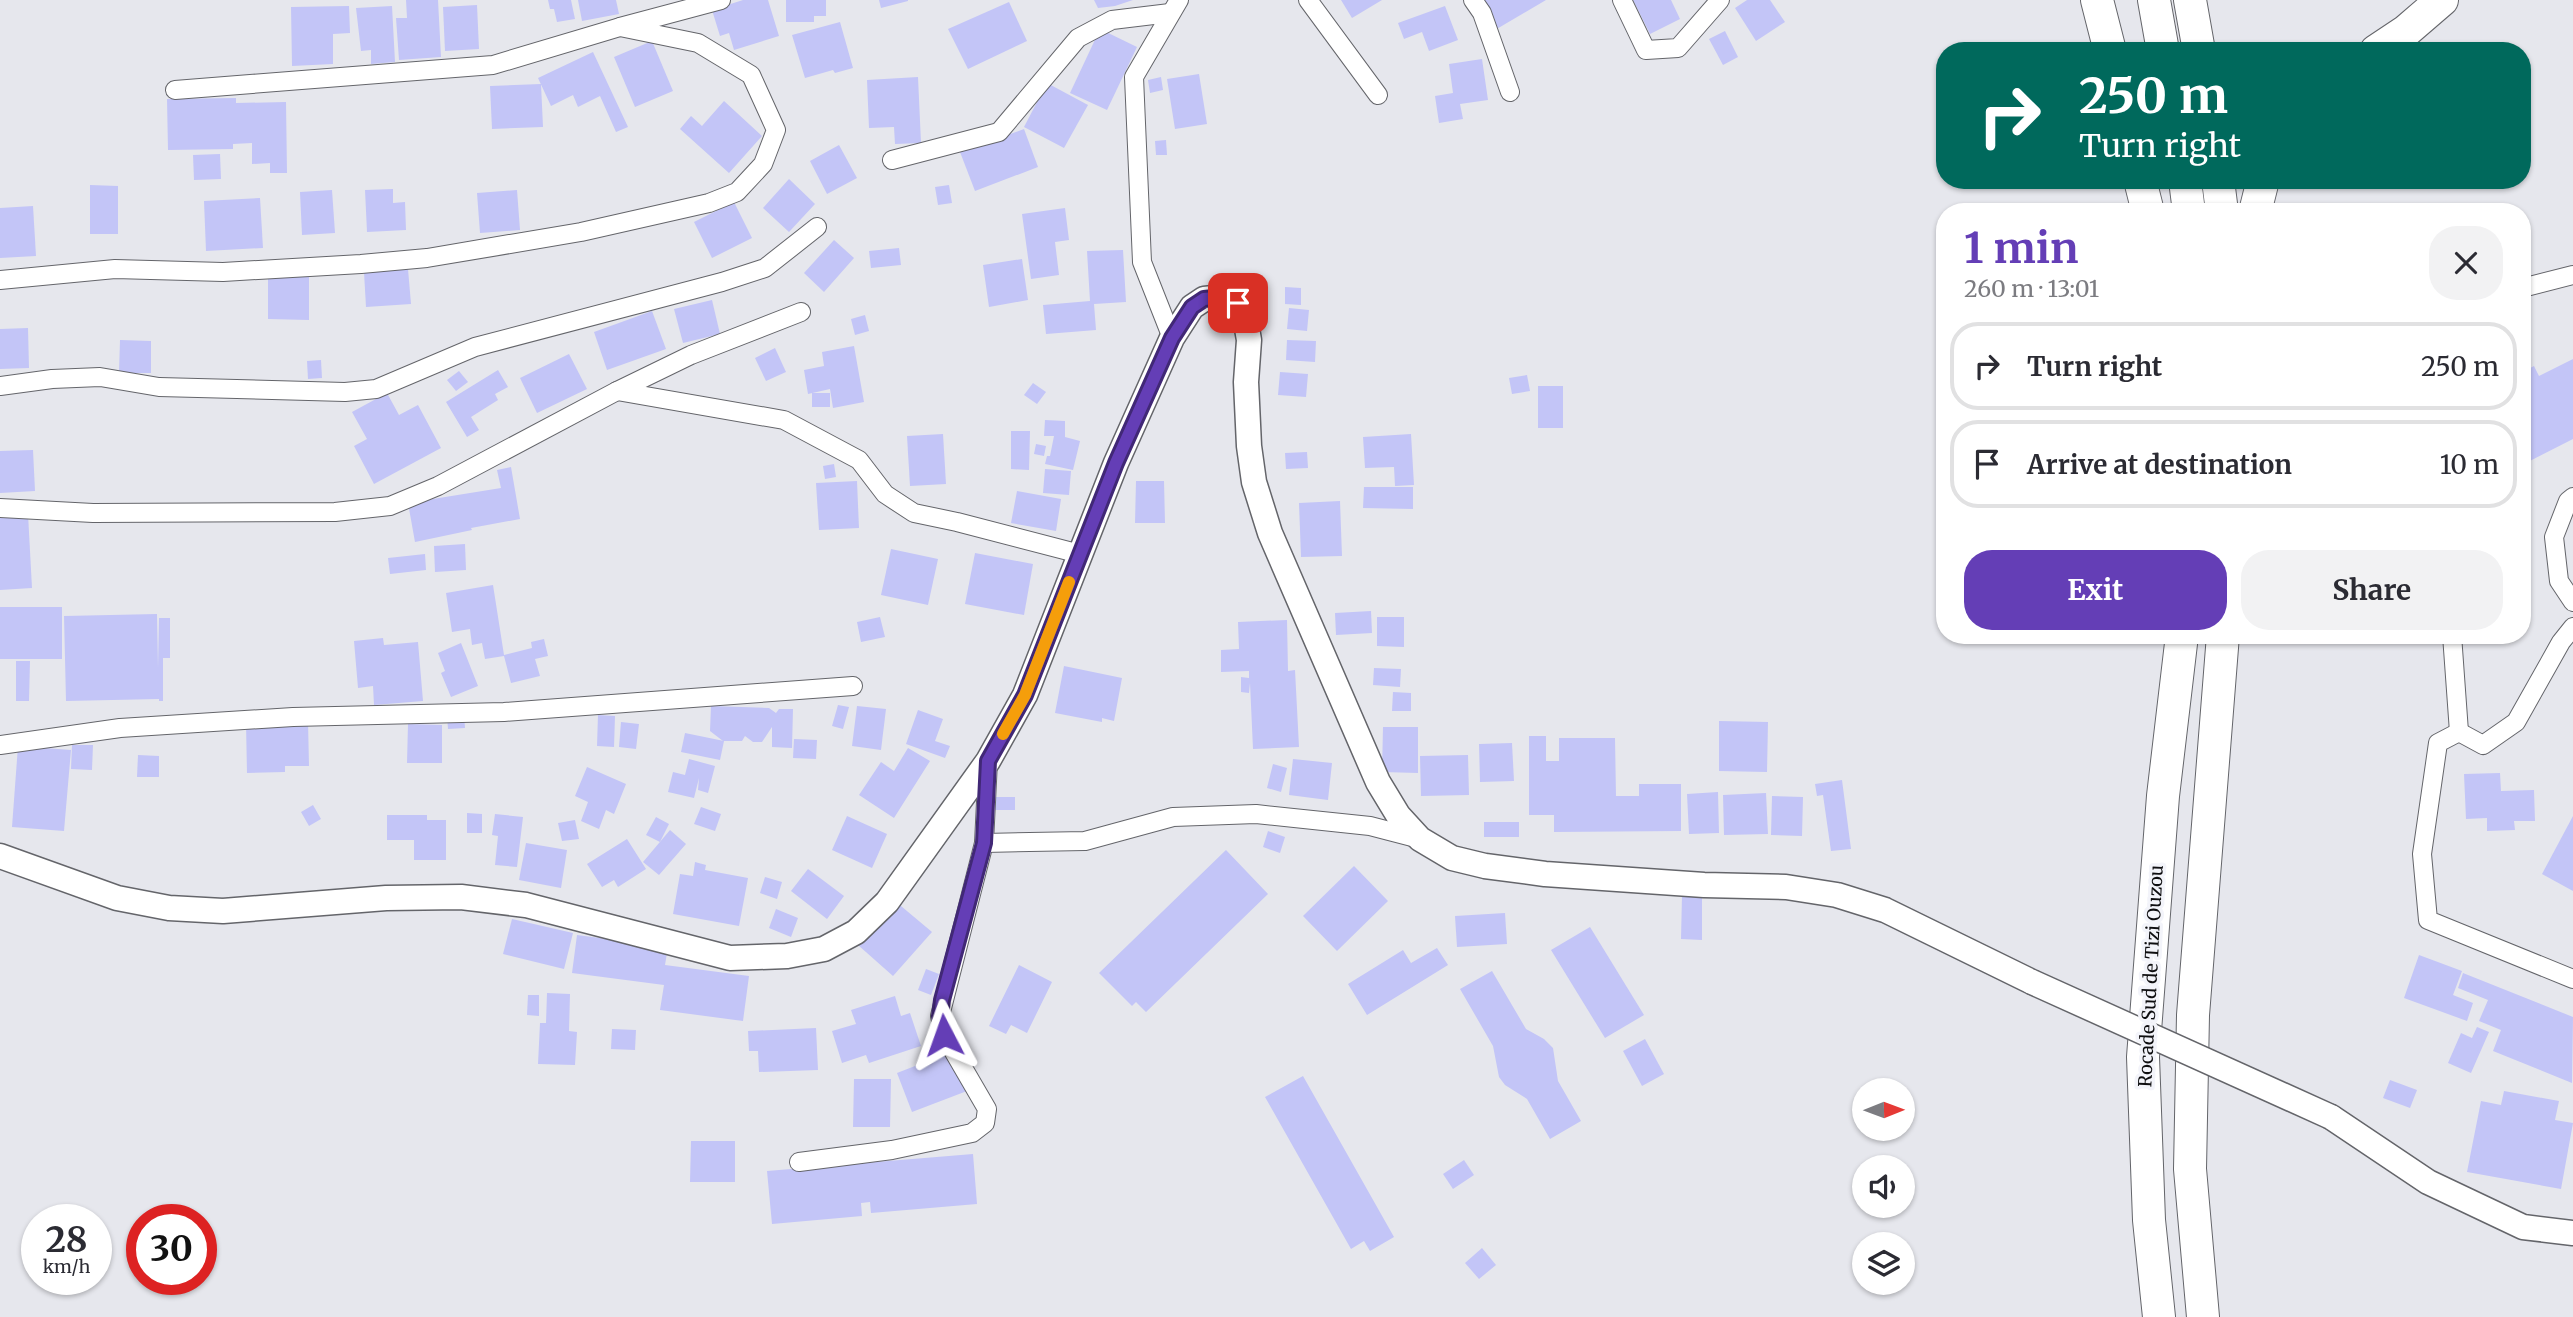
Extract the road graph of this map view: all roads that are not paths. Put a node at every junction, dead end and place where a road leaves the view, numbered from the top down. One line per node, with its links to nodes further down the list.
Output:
1 (720, 0): 11 (street)
2 (1308, 0): 18 (street)
3 (1473, 0): 17 (street)
4 (1622, 0): 5 (street)
5 (1720, 0)
6 (2097, 0): 12 (highway)
7 (2154, 0): 13 (highway)
8 (2190, 0): 14 (highway)
9 (2442, 0): 15 (highway)
10 (1174, 6): 19 (street); 25 (street)
11 (620, 27): 16 (street); 22 (street)
12 (2108, 42)
13 (2162, 42)
14 (2197, 42)
15 (2390, 42)
16 (175, 90)
17 (1510, 92)
18 (1378, 95)
19 (892, 160)
20 (817, 227): 26 (street)
21 (2573, 275): 23 (street)
22 (0, 280)
23 (2531, 286)
24 (801, 312): 27 (street)
25 (1172, 338): 30 (main road); 40 (main road)
26 (0, 386)
27 (617, 391): 29 (street); 30 (street)
28 (2573, 497): 31 (street)
29 (0, 508)
30 (1080, 554): 39 (main road)
31 (2573, 602)
32 (2573, 627): 37 (street)
33 (2181, 644): 46 (highway, Rocade Sud de Tizi Ouzou)
34 (2222, 644): 47 (highway)
35 (2453, 644): 37 (street)
36 (853, 685): 38 (street)
37 (2459, 732): 43 (street)
38 (0, 745)
39 (988, 761): 41 (street); 42 (main road)
40 (1420, 839): 41 (street); 45 (main road, bridge)
41 (984, 843): 44 (street)
42 (0, 856)
43 (2573, 979)
44 (799, 1162)
45 (2573, 1233)
46 (2159, 1317)
47 (2203, 1317)

